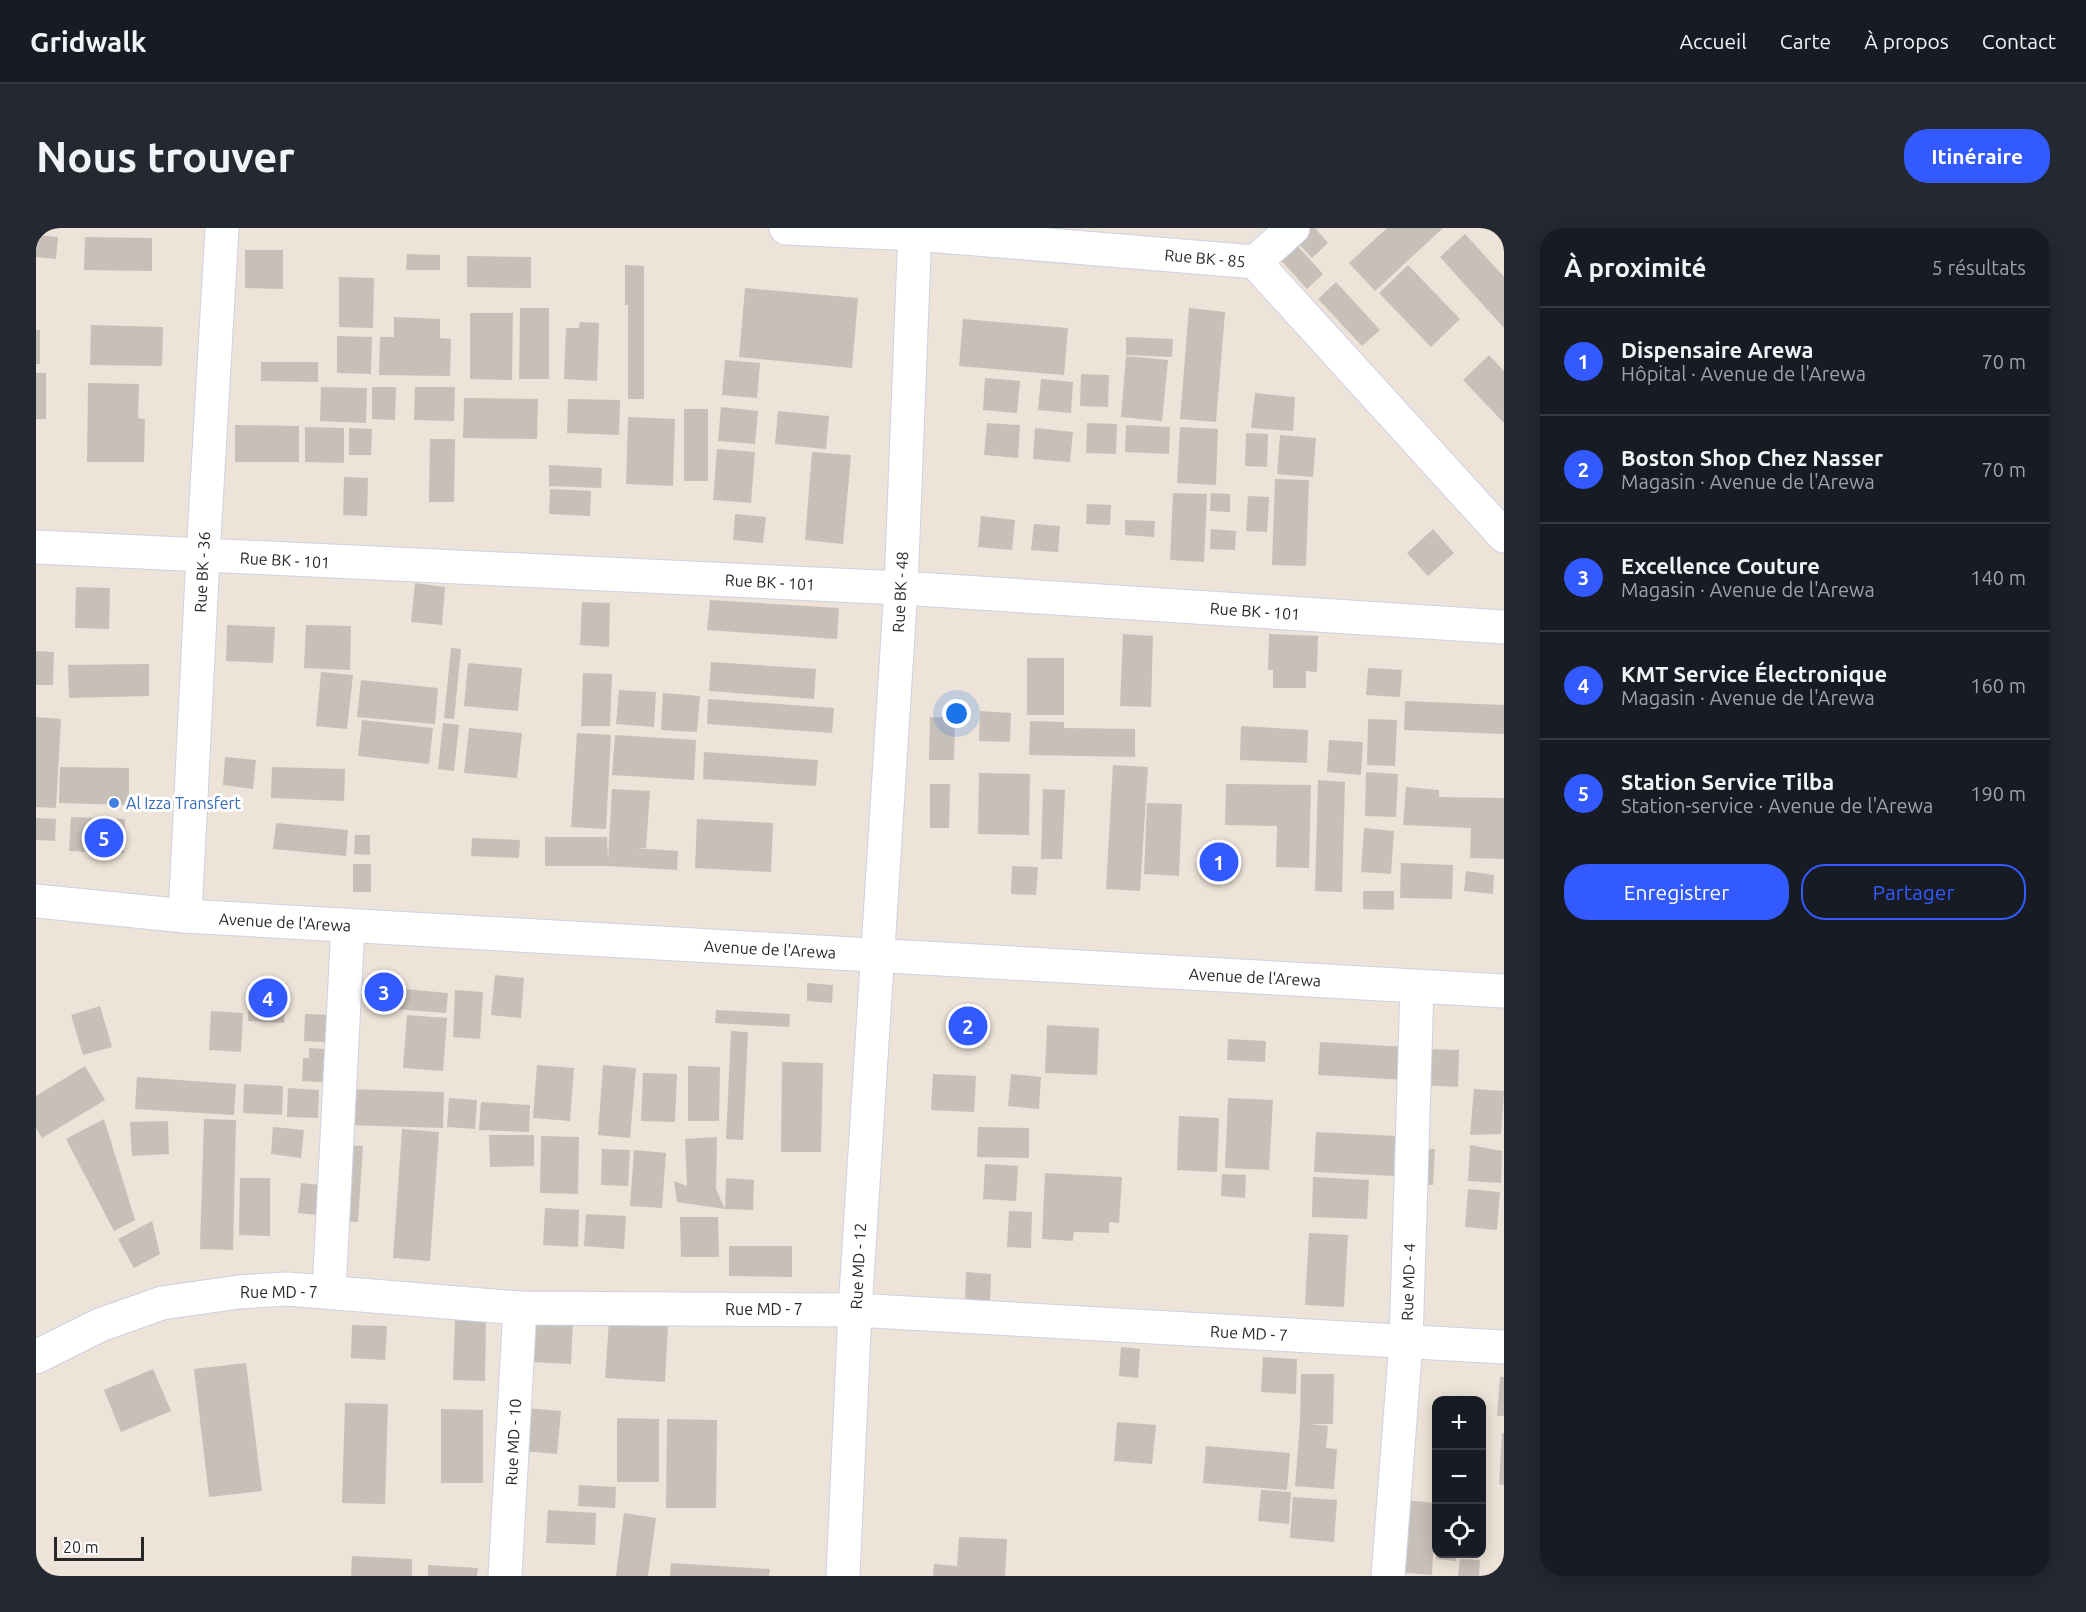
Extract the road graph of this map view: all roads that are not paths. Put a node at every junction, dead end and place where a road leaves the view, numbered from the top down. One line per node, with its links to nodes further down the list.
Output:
1 (222, 228): 8 (street, Rue BK - 36)
2 (786, 228): 4 (street, Rue BK - 85)
3 (1293, 228): 5 (street)
4 (915, 231): 5 (street, Rue BK - 85); 9 (street, Rue BK - 48)
5 (1255, 262): 6 (street, Rue BK - 85)
6 (1504, 536)
7 (36, 547): 8 (street, Rue BK - 101)
8 (202, 556): 9 (street, Rue BK - 101); 12 (street, Rue BK - 36)
9 (901, 588): 10 (street, Rue BK - 101); 14 (street, Rue BK - 48)
10 (1504, 627)
11 (36, 901): 12 (street, Avenue de l'Arewa)
12 (184, 916): 13 (street, Avenue de l'Arewa)
13 (348, 925): 14 (street, Avenue de l'Arewa); 17 (street)
14 (877, 955): 15 (street, Avenue de l'Arewa); 19 (street, Rue MD - 12)
15 (1417, 987): 16 (street, Avenue de l'Arewa); 20 (street, Rue MD - 4)
16 (1504, 991)
17 (329, 1292): 18 (street, Rue MD - 7); 22 (street, Rue MD - 7)
18 (520, 1308): 19 (street, Rue MD - 7); 23 (street, Rue MD - 10)
19 (855, 1310): 20 (street, Rue MD - 7); 24 (street, Rue MD - 12)
20 (1406, 1342): 21 (street, Rue MD - 7); 25 (street, Rue MD - 4)
21 (1504, 1347)
22 (36, 1357)
23 (505, 1576)
24 (843, 1576)
25 (1388, 1576)

